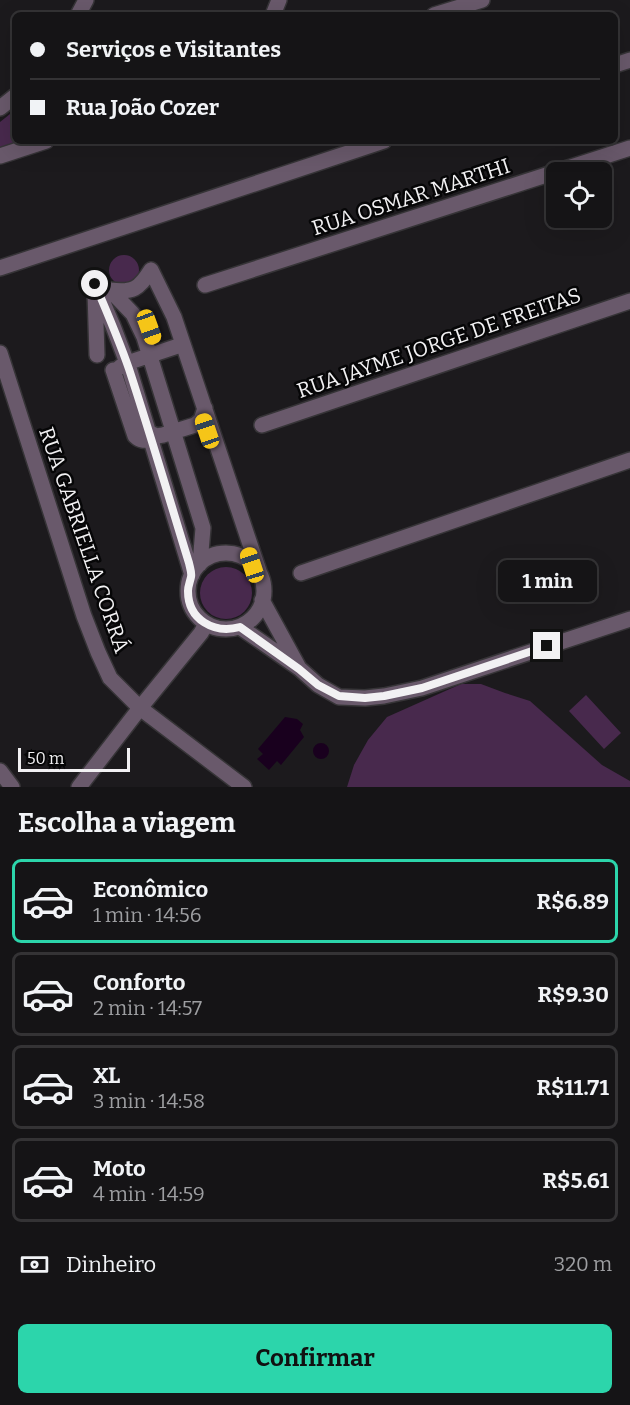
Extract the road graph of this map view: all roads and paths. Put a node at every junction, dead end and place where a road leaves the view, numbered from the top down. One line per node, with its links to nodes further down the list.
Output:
1 (482, 0): 2 (street)
2 (444, 12)
3 (12, 98): 4 (street)
4 (0, 108)
5 (37, 144): 8 (street)
6 (375, 144): 9 (street)
7 (630, 148): 12 (street, RUA OSMAR MARTHI)
8 (0, 156)
9 (0, 268)
10 (151, 270): 13 (street); 15 (street); 20 (street)
11 (95, 284): 13 (street); 18 (street); 19 (street)
12 (205, 285)
13 (110, 290): 17 (street)
14 (630, 301): 21 (street, RUA JAYME JORGE DE FREITAS)
15 (178, 346): 17 (street); 20 (street)
16 (0, 353): 34 (street, RUA GABRIELLA CORRÁ)
17 (154, 354): 19 (street); 22 (street)
18 (97, 355)
19 (114, 369): 24 (street)
20 (203, 412): 22 (street); 27 (street)
21 (262, 425)
22 (178, 431): 24 (street); 26 (street)
23 (124, 438): 24 (street)
24 (153, 446): 26 (street)
25 (630, 460): 28 (street)
26 (201, 565): 27 (street); 31 (street)
27 (257, 571): 29 (street)
28 (301, 573)
29 (262, 600): 32 (street); 33 (street)
30 (630, 619): 33 (street)
31 (206, 624): 32 (street); 34 (street)
32 (240, 627): 33 (street)
33 (299, 669)
34 (140, 708): 37 (street); 38 (street, RUA GABRIELLA CORRÁ)
35 (0, 771): 36 (street)
36 (12, 787)
37 (79, 787)
38 (244, 787)

